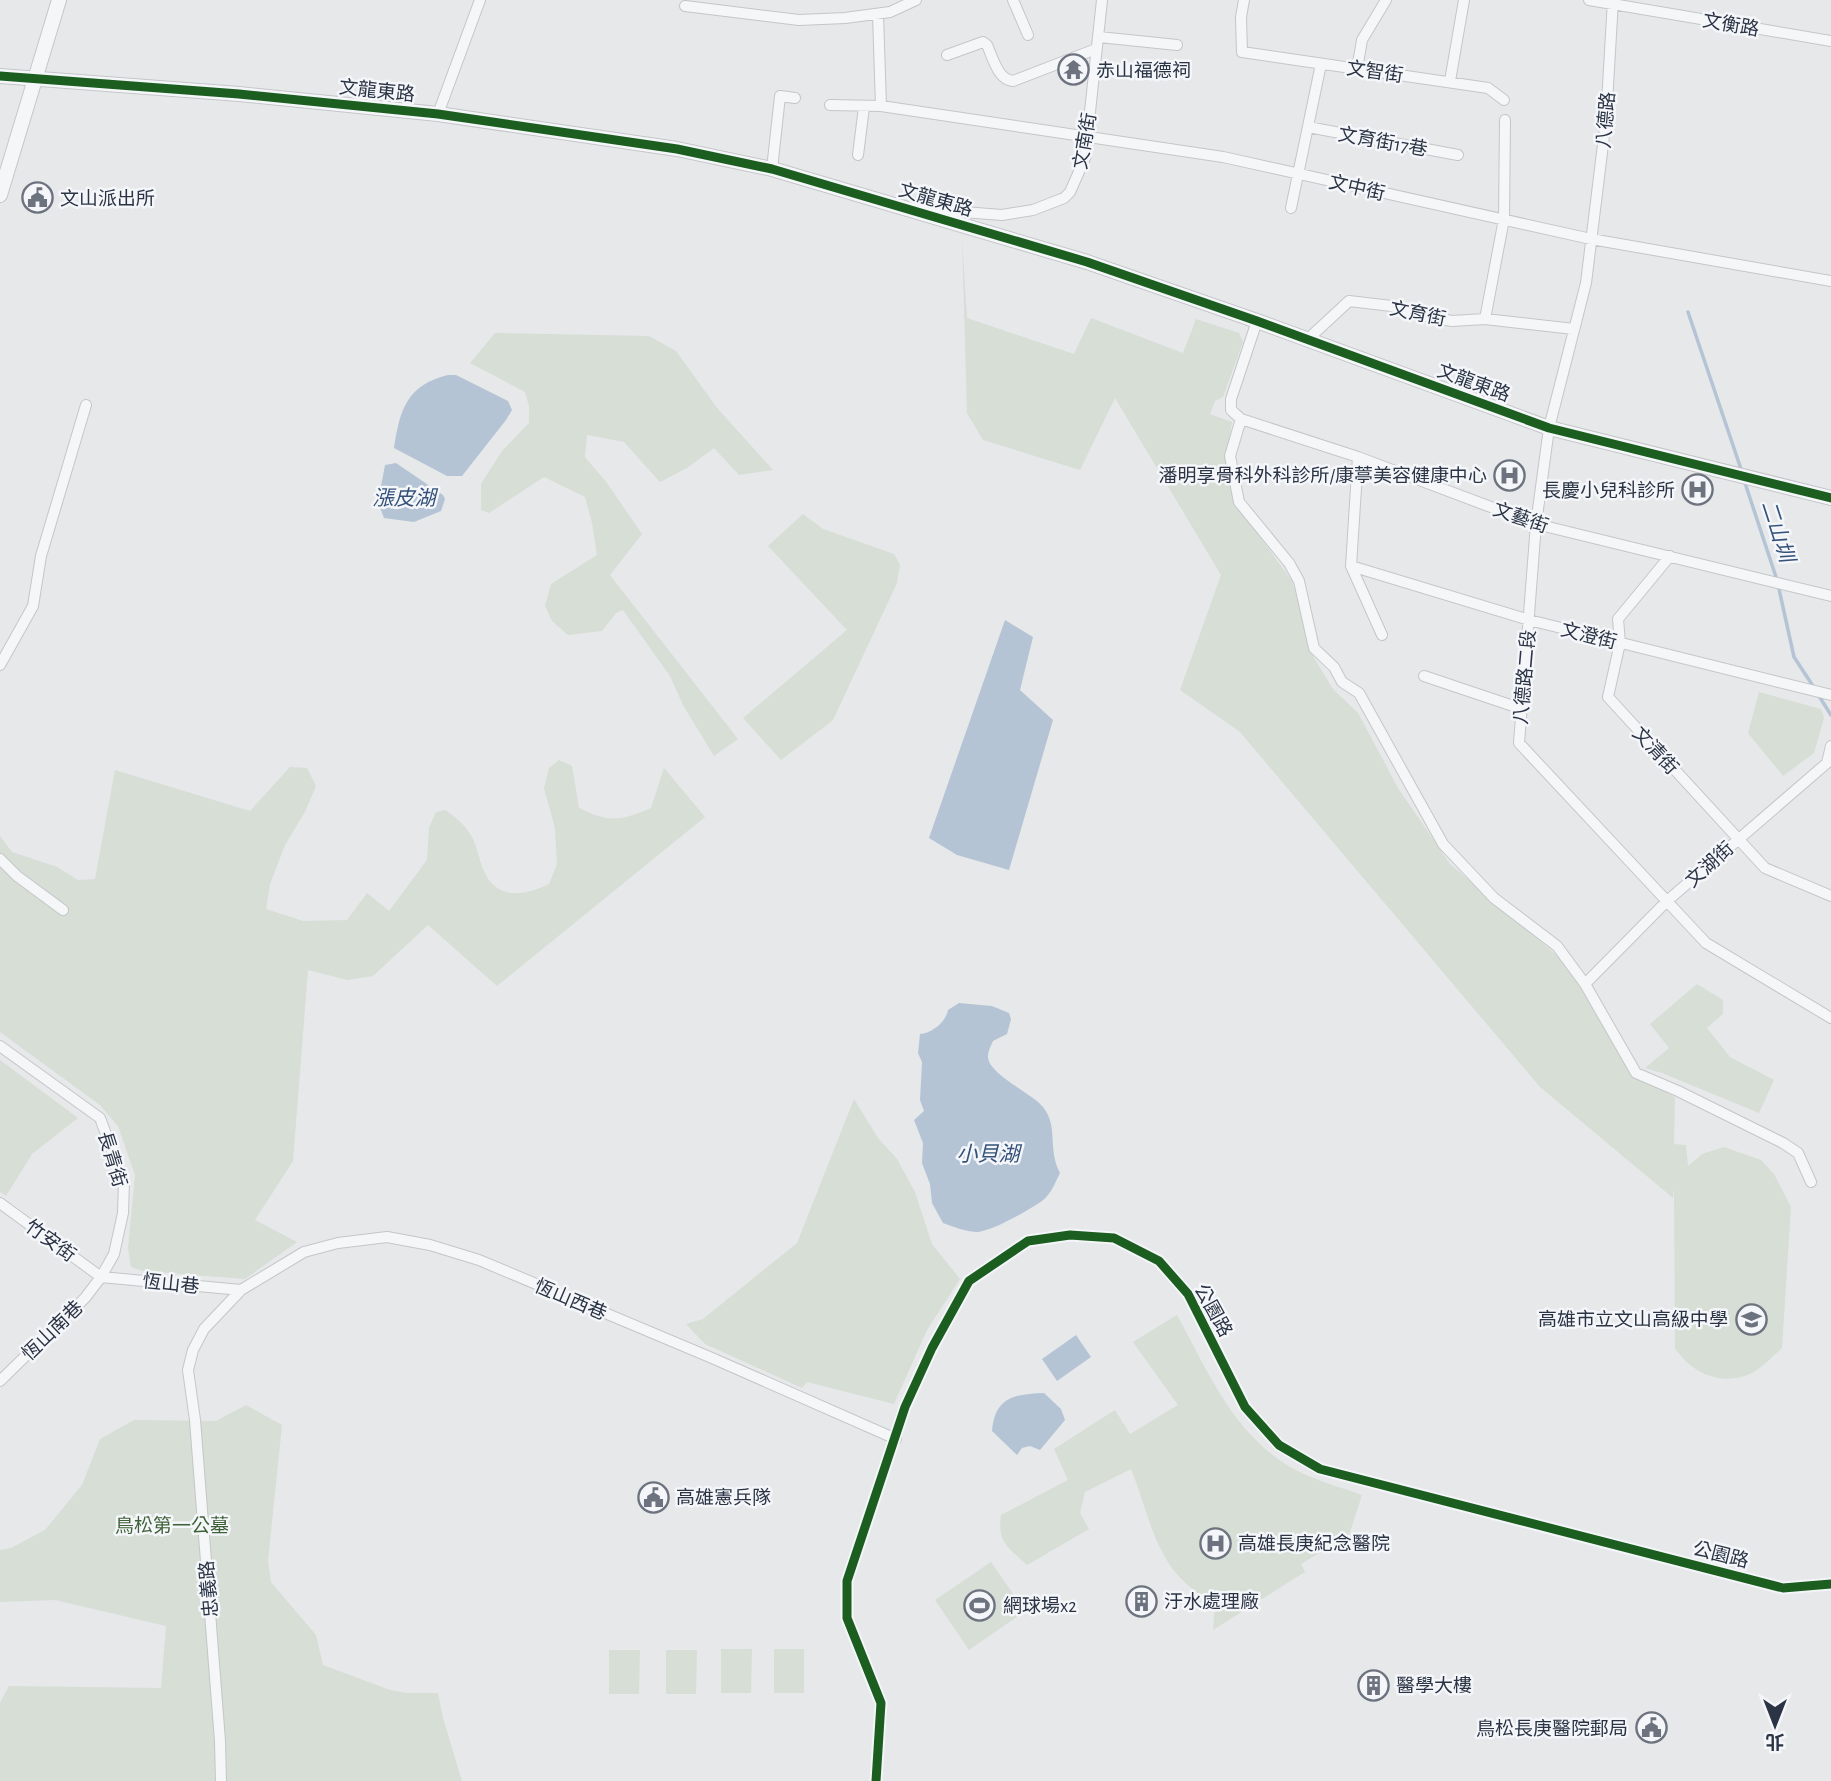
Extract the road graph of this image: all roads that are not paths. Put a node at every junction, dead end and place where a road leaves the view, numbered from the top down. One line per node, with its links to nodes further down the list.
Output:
1 (59, 0): 24 (street)
2 (480, 0): 31 (street)
3 (724, 0): 13 (street)
4 (915, 0): 14 (street)
5 (1013, 0): 15 (street)
6 (1102, 0): 16 (street, 文南街)
7 (1244, 0): 21 (street, 文智街)
8 (1386, 0): 22 (street)
9 (1464, 0): 25 (street)
10 (1589, 0): 11 (street, 文衡路)
11 (1613, 2): 17 (street, 文衡路); 43 (street, 八德路)
12 (685, 6): 13 (street)
13 (724, 12): 14 (street)
14 (878, 14): 29 (street)
15 (1028, 35)
16 (1100, 37): 18 (street); 19 (street, 文南街)
17 (1831, 41)
18 (1177, 45)
19 (1096, 49): 20 (street); 34 (street, 文南街)
20 (947, 55)
21 (1321, 64): 22 (street, 文智街); 33 (street)
22 (1357, 69): 25 (street, 文智街)
23 (0, 76): 24 (street, 文龍東路)
24 (37, 78): 31 (street, 文龍東路); 39 (street)
25 (1450, 81): 27 (street, 文智街)
26 (795, 98): 37 (street)
27 (1504, 100)
28 (831, 105): 30 (street, 文中街)
29 (881, 106): 30 (street, 文中街); 34 (street, 文中街)
30 (864, 107): 35 (street)
31 (438, 114): 37 (street, 文龍東路)
32 (1505, 120): 42 (street)
33 (1308, 127): 36 (street, 文育街17巷); 38 (street)
34 (1087, 135): 38 (street, 文中街); 40 (street, 文南街)
35 (858, 155)
36 (1458, 155)
37 (772, 169): 40 (street, 文龍東路)
38 (1298, 174): 41 (street); 42 (street, 文中街)
39 (0, 195)
40 (903, 208): 46 (street, 文龍東路)
41 (1291, 208)
42 (1504, 219): 43 (street, 文中街); 45 (street)
43 (1591, 239): 44 (street, 文中街); 47 (street, 八德路二段)
44 (1831, 281)
45 (1485, 319): 47 (street); 48 (street, 文育街)
46 (1257, 321): 48 (street, 文龍東路); 50 (street)
47 (1574, 329): 51 (street, 八德路二段)
48 (1308, 340): 51 (street, 文龍東路)
49 (86, 405): 61 (street)
50 (1241, 419): 52 (street, 文藝街); 71 (street)
51 (1549, 428): 53 (street, 文龍東路); 54 (street, 八德路二段)
52 (1358, 457): 54 (street, 文藝街); 56 (street)
53 (1831, 498)
54 (1536, 524): 55 (street, 文藝街); 58 (street, 八德路二段)
55 (1670, 556): 57 (street, 文藝街); 60 (street, 文清街)
56 (1351, 566): 58 (street, 文澄街); 59 (street)
57 (1831, 596)
58 (1529, 620): 60 (street, 文澄街); 64 (street, 八德路二段)
59 (1382, 635)
60 (1620, 643): 63 (street, 文澄街); 66 (street, 文清街)
61 (0, 665)
62 (1424, 676): 64 (street)
63 (1827, 694)
64 (1522, 709): 69 (street, 八德路二段)
65 (1831, 746): 66 (street, 文湖街)
66 (1738, 838): 68 (street, 文清街); 69 (street, 文湖街)
67 (0, 859): 70 (street)
68 (1831, 896)
69 (1667, 901): 71 (street, 文湖街); 72 (street, 八德路二段)
70 (63, 910)
71 (1585, 984): 74 (street)
72 (1831, 1018)
73 (0, 1046): 76 (street, 長青街)
74 (1811, 1182)
75 (0, 1203): 76 (street, 竹安街)
76 (102, 1277): 77 (street, 恆山巷); 78 (street, 恆山南巷)
77 (241, 1290): 79 (street, 恆山西巷); 81 (street, 忠義路)
78 (0, 1381)
79 (896, 1439): 80 (street, 公園路); 82 (street, 公園路)
80 (1831, 1584)
81 (221, 1781)
82 (876, 1781)

